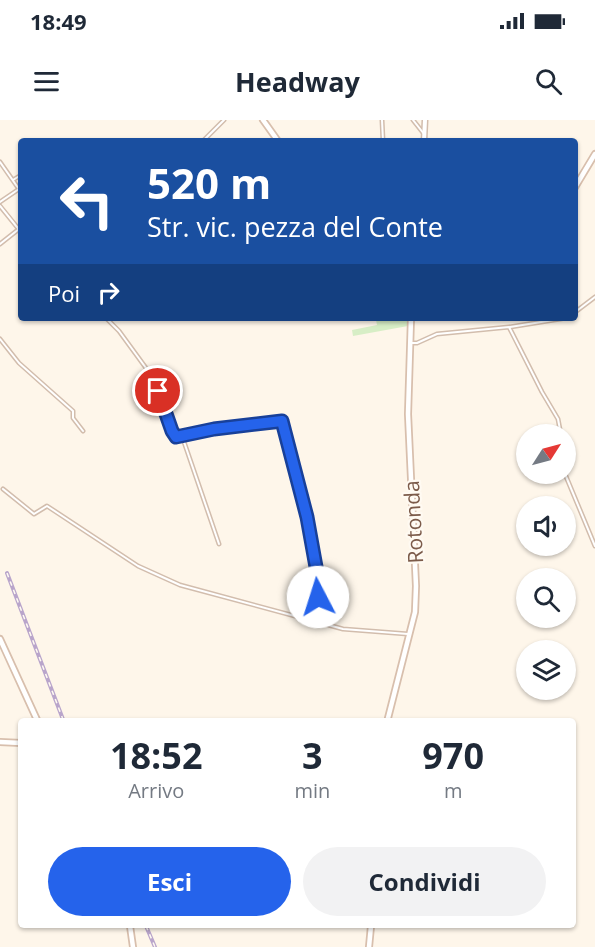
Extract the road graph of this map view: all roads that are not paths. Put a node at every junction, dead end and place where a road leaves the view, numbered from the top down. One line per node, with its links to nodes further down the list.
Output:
1 (224, 120): 7 (street)
2 (263, 120): 8 (main road)
3 (382, 120): 9 (street)
4 (413, 120): 6 (street)
5 (425, 120): 6 (street)
6 (424, 134): 10 (street)
7 (206, 138)
8 (276, 138)
9 (383, 138)
10 (424, 138)
11 (595, 154): 15 (main road)
12 (0, 162): 14 (street)
13 (18, 177): 14 (street)
14 (13, 180): 16 (street)
15 (578, 182)
16 (18, 187)
17 (18, 191): 18 (street)
18 (0, 202)
19 (0, 206): 20 (street)
20 (18, 228)
21 (18, 232): 22 (street)
22 (0, 244)
23 (595, 297): 24 (street)
24 (578, 310)
25 (108, 321): 33 (street)
26 (411, 321): 30 (main road, Rotonda)
27 (547, 321): 28 (street)
28 (509, 327): 30 (street); 31 (street)
29 (0, 339): 32 (street)
30 (410, 343): 39 (main road, Rotonda)
31 (559, 424)
32 (83, 431)
33 (182, 436): 36 (street); 38 (street)
34 (569, 484): 37 (street)
35 (3, 489): 38 (street)
36 (219, 544)
37 (595, 546)
38 (315, 621): 39 (street)
39 (409, 635): 42 (main road, Rotonda)
40 (0, 639): 41 (main road)
41 (36, 718)
42 (388, 718)
43 (0, 742): 44 (main road)
44 (18, 743)
45 (130, 928): 47 (main road)
46 (371, 928): 48 (main road)
47 (133, 947)
48 (369, 947)

